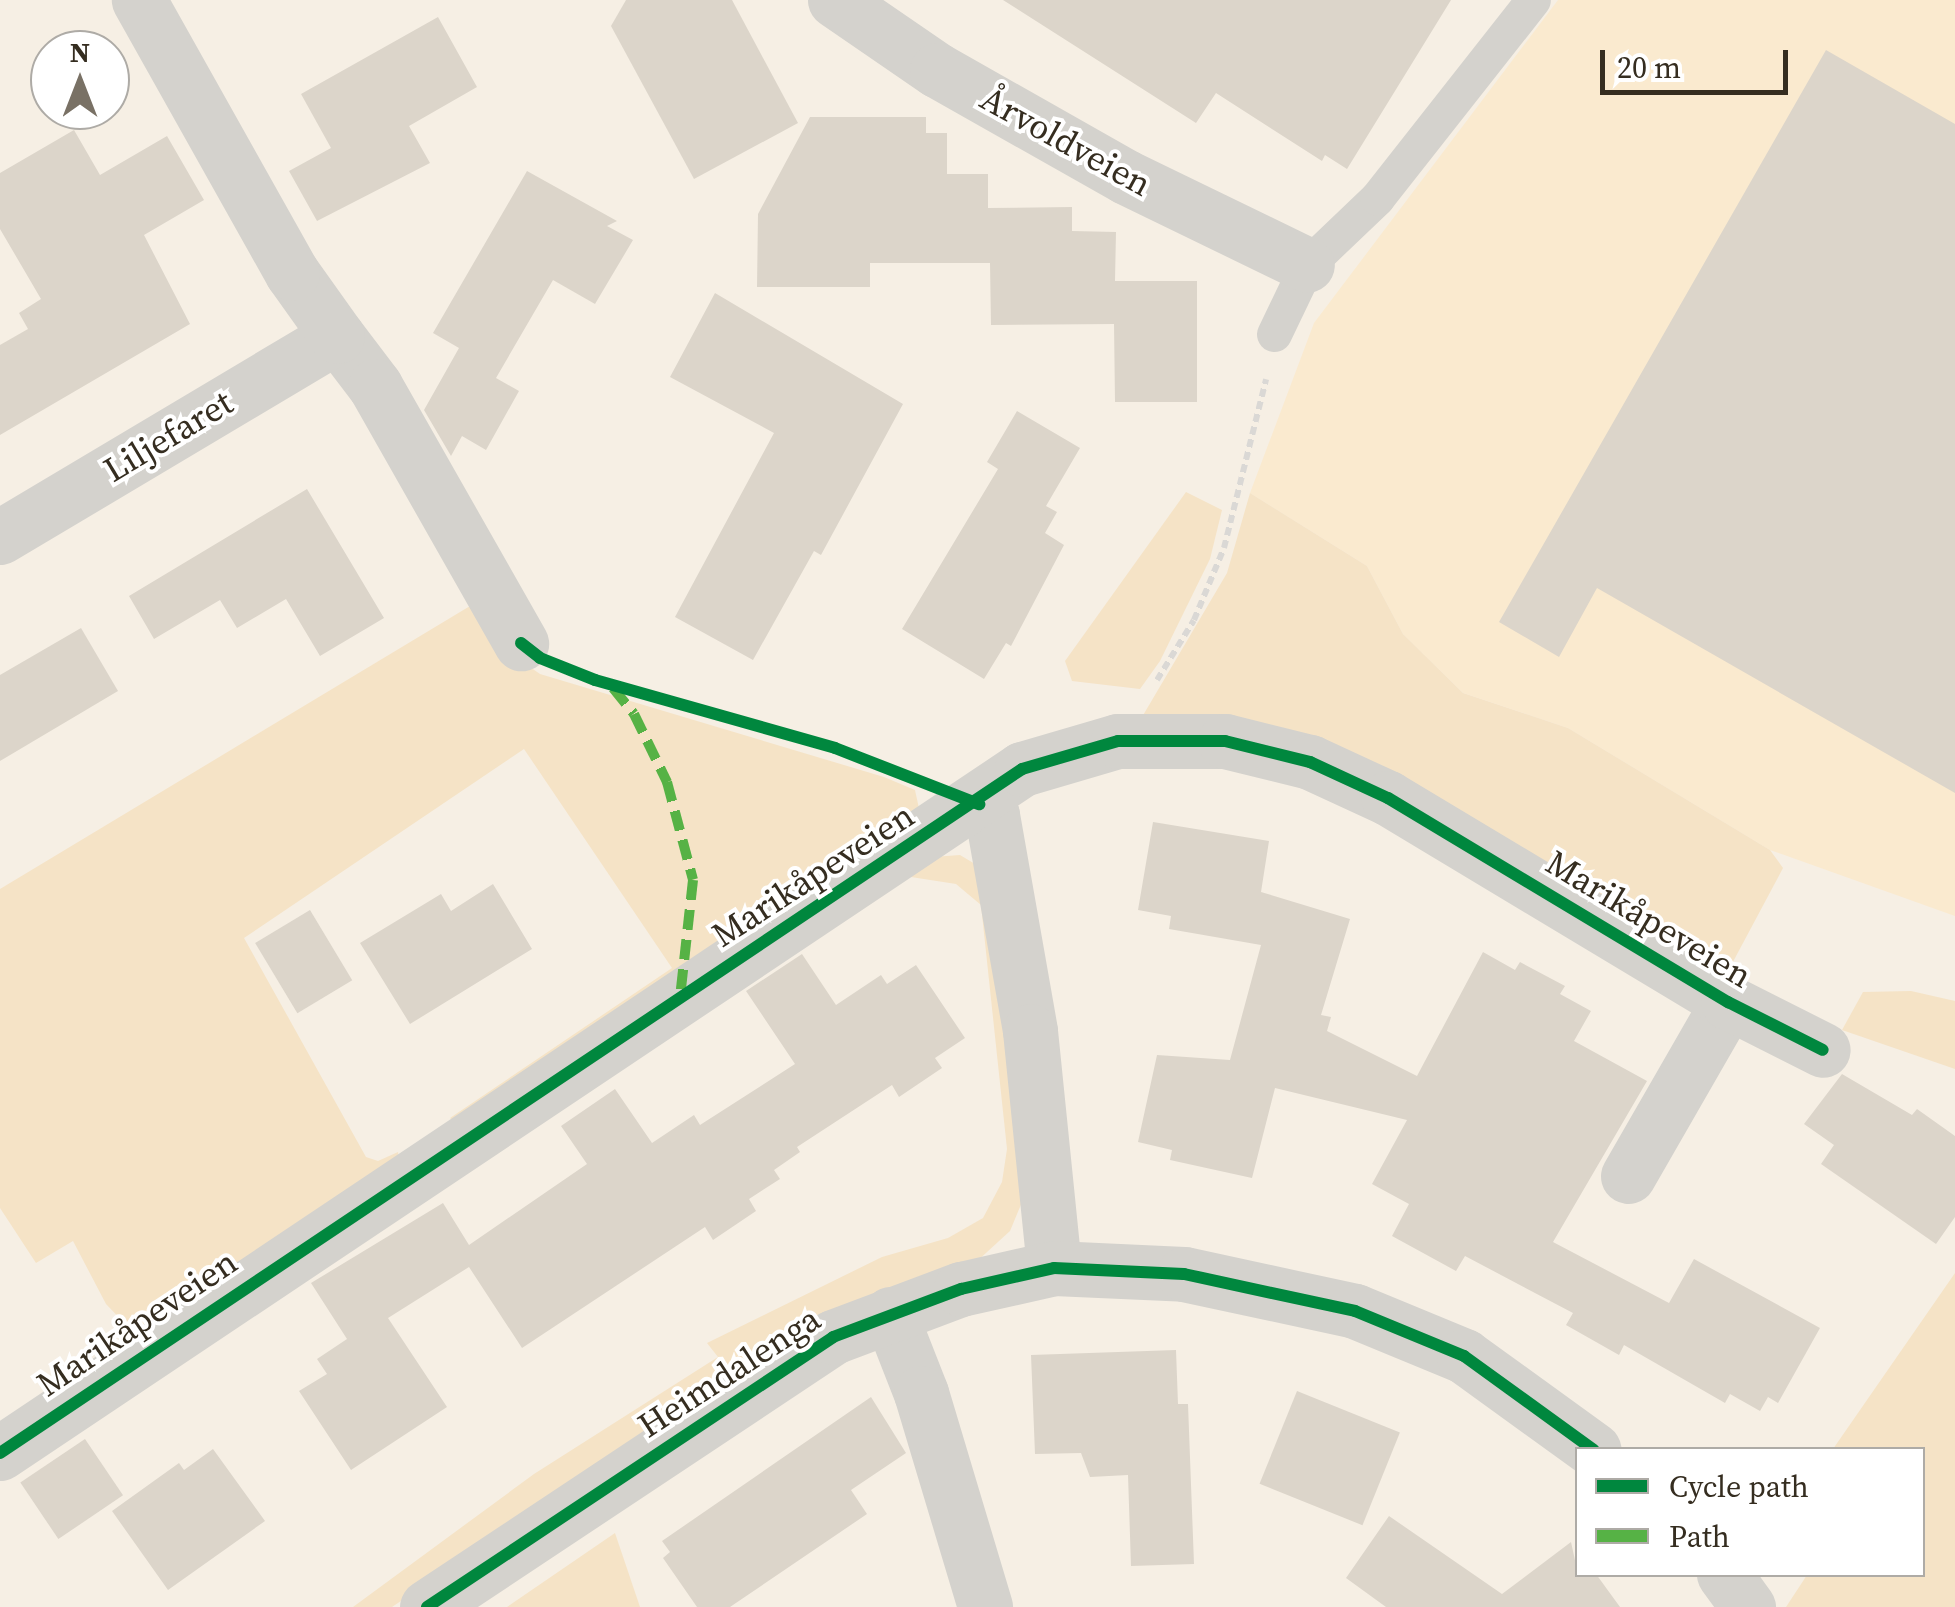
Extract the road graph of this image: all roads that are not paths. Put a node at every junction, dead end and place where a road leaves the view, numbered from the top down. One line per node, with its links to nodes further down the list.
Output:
1 (139, 0): 6 (street)
2 (835, 0): 4 (street, Årvoldveien)
3 (1533, 0): 4 (lane)
4 (1307, 265): 5 (lane)
5 (1274, 334)
6 (336, 336): 7 (street, Liljefaret); 8 (street)
7 (0, 537)
8 (522, 643)
9 (979, 804): 10 (street, Marikåpeveien); 13 (street); 16 (street, Marikåpeveien)
10 (1728, 1002): 11 (street, Marikåpeveien); 12 (street, Marikåpeveien)
11 (1824, 1050)
12 (1628, 1176)
13 (1054, 1268): 14 (street, Heimdalenga); 15 (street, Heimdalenga)
14 (890, 1314): 18 (street, Heimdalenga); 19 (street)
15 (1590, 1447)
16 (0, 1452)
17 (1726, 1577): 20 (street)
18 (427, 1607)
19 (985, 1607)
20 (1748, 1607)

